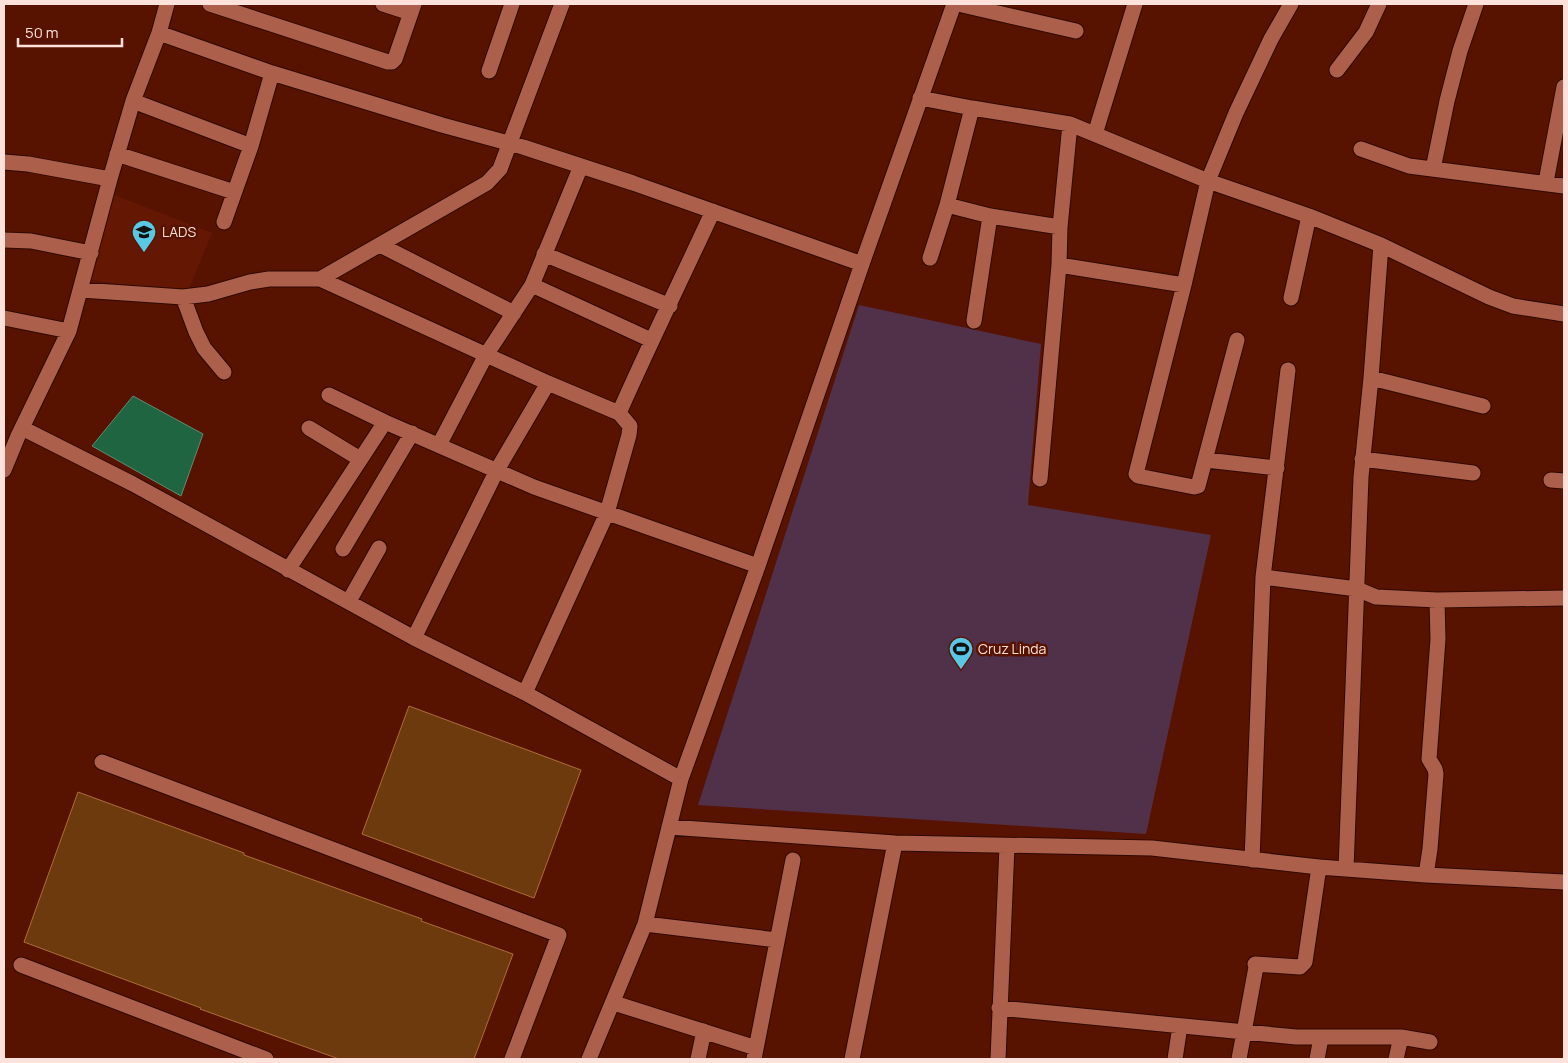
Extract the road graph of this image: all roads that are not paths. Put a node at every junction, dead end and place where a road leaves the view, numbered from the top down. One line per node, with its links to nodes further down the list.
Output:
1 (167, 4): 14 (street)
2 (210, 4): 12 (street)
3 (383, 4): 12 (street)
4 (512, 4): 16 (street)
5 (562, 4): 24 (street)
6 (954, 4): 19 (street)
7 (958, 4): 13 (street)
8 (1135, 4): 23 (street)
9 (1291, 4): 32 (street)
10 (1379, 4): 15 (street)
11 (1476, 4): 30 (street)
12 (413, 8)
13 (1076, 31)
14 (158, 33): 17 (street); 20 (street)
15 (1337, 70)
16 (489, 71)
17 (272, 73): 24 (street); 25 (street)
18 (1564, 95): 33 (street)
19 (920, 98): 21 (street); 48 (street)
20 (133, 101): 25 (street); 27 (street)
21 (972, 108): 22 (street); 36 (street)
22 (1070, 124): 23 (street); 41 (street)
23 (1095, 134): 32 (street)
24 (510, 145): 29 (street); 44 (street)
25 (251, 146): 35 (street)
26 (1361, 149): 30 (street)
27 (117, 154): 31 (street); 35 (street)
28 (4, 162): 31 (street)
29 (581, 166): 37 (street); 46 (street)
30 (1433, 169): 33 (street)
31 (110, 179): 45 (street)
32 (1208, 181): 39 (street); 52 (street)
33 (1546, 182): 34 (street)
34 (1564, 186)
35 (234, 192): 40 (street)
36 (947, 205): 38 (street); 47 (street)
37 (713, 211): 48 (street); 56 (street)
38 (990, 216): 41 (street); 60 (street)
39 (1309, 216): 43 (street); 55 (street)
40 (224, 222)
41 (1060, 227): 49 (street)
42 (4, 240): 45 (street)
43 (1381, 244): 58 (street); 67 (street)
44 (380, 245): 50 (street); 57 (street)
45 (90, 253): 53 (street)
46 (544, 254): 51 (street); 56 (street)
47 (930, 258)
48 (862, 264): 88 (street)
49 (1059, 264): 52 (street); 84 (street)
50 (320, 279): 54 (street); 64 (street)
51 (532, 285): 57 (street); 62 (street)
52 (1184, 285): 79 (street)
53 (81, 290): 54 (street); 61 (street)
54 (183, 297): 66 (street)
55 (1292, 298)
56 (670, 306): 62 (street)
57 (514, 313): 64 (street)
58 (1564, 314)
59 (4, 318): 61 (street)
60 (974, 321)
61 (69, 331): 73 (street)
62 (651, 340): 71 (street)
63 (1237, 340): 79 (street)
64 (486, 355): 68 (street); 76 (street)
65 (1288, 370): 80 (street)
66 (224, 372)
67 (1371, 378): 70 (street); 78 (street)
68 (548, 383): 71 (street); 82 (street)
69 (329, 395): 72 (street)
70 (1483, 406)
71 (619, 413): 85 (street)
72 (385, 422): 75 (street); 77 (street)
73 (22, 428): 81 (street); 89 (street)
74 (309, 428): 77 (street)
75 (412, 433): 76 (street); 87 (street)
76 (439, 445): 82 (street)
77 (360, 459): 89 (street)
78 (1362, 459): 83 (street); 91 (street)
79 (1206, 460): 80 (street)
80 (1277, 468): 90 (street)
81 (4, 470)
82 (497, 470): 85 (street); 95 (street)
83 (1473, 474)
84 (1040, 479)
85 (607, 513): 88 (street); 96 (street)
86 (379, 548): 94 (street)
87 (343, 549)
88 (758, 566): 98 (street)
89 (288, 570): 94 (street)
90 (1263, 576): 91 (street); 103 (street)
91 (1357, 589): 93 (street); 105 (street)
92 (1564, 598): 93 (street)
93 (1437, 600): 106 (street)
94 (349, 601): 95 (street)
95 (414, 638): 96 (street)
96 (525, 693): 98 (street)
97 (102, 762): 121 (street)
98 (681, 779): 99 (street)
99 (669, 827): 100 (street); 108 (street)
100 (895, 843): 101 (street); 124 (street)
101 (1006, 846): 103 (street); 112 (street)
102 (793, 860): 109 (street)
103 (1252, 860): 104 (street)
104 (1319, 868): 105 (street); 115 (street)
105 (1346, 869): 106 (street)
106 (1426, 875): 107 (street)
107 (1564, 882)
108 (645, 924): 109 (street); 111 (street)
109 (777, 940): 119 (street)
110 (21, 965): 120 (street)
111 (614, 1003): 114 (street); 122 (street)
112 (999, 1008): 113 (street); 125 (street)
113 (1180, 1026): 115 (street); 126 (street)
114 (704, 1031): 119 (street); 123 (street)
115 (1243, 1033): 117 (street); 127 (street)
116 (1401, 1037): 117 (street); 118 (street); 129 (street)
117 (1321, 1038): 128 (street)
118 (1430, 1042)
119 (755, 1053)
120 (266, 1059)
121 (512, 1059)
122 (589, 1059)
123 (698, 1059)
124 (852, 1059)
125 (998, 1059)
126 (1175, 1059)
127 (1239, 1059)
128 (1317, 1059)
129 (1396, 1059)

